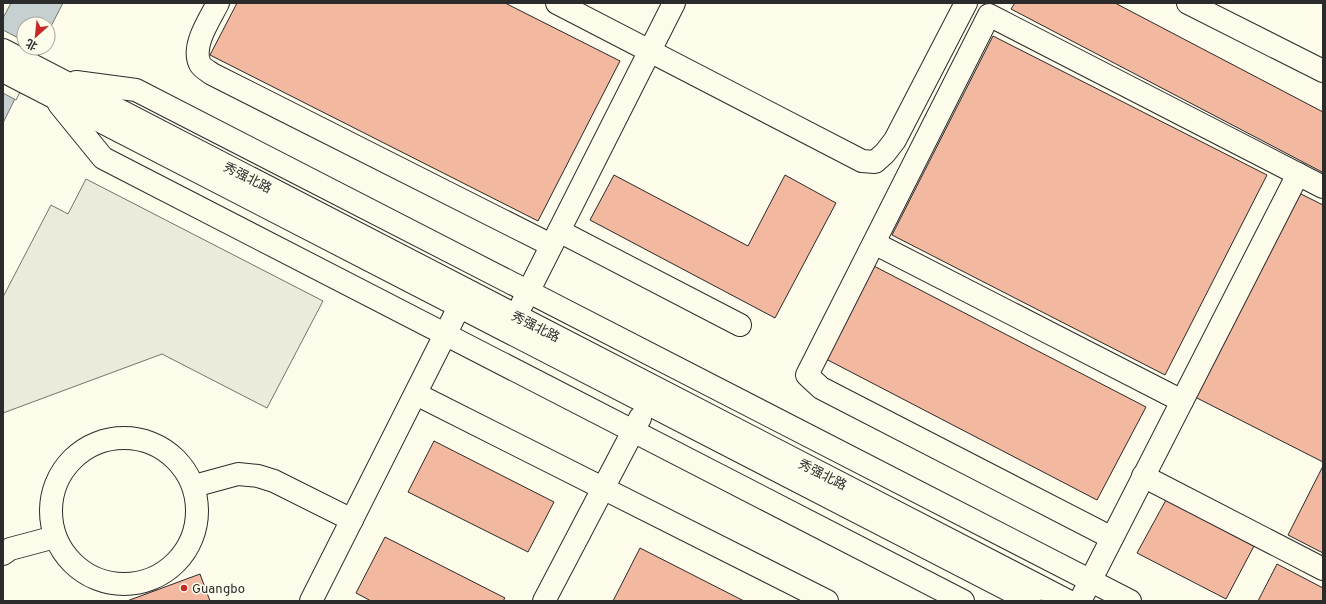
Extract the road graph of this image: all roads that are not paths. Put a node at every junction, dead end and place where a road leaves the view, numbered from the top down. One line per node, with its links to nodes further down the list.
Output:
1 (218, 3): 13 (street)
2 (557, 3): 7 (street)
3 (674, 3): 7 (street)
4 (966, 3): 7 (street)
5 (1188, 3): 9 (street)
6 (3, 50): 10 (street, 秀强北路)
7 (650, 51): 13 (street)
8 (3, 71): 10 (street, 秀强北路)
9 (1323, 72)
10 (53, 86): 15 (street); 16 (street, 秀强北路); 19 (street)
11 (1298, 174): 12 (street); 14 (street); 21 (street)
12 (1323, 187)
13 (555, 238): 15 (street); 18 (street)
14 (874, 243): 21 (street); 29 (street)
15 (528, 291): 17 (street); 32 (street)
16 (464, 299): 17 (street, 秀强北路); 19 (street)
17 (512, 323): 22 (street, 秀强北路); 38 (street, 秀强北路)
18 (740, 325)
19 (446, 335): 20 (street); 23 (street)
20 (416, 394): 26 (street); 27 (street)
21 (1182, 401): 24 (street)
22 (647, 403): 23 (street); 37 (street, 秀强北路)
23 (633, 431): 26 (street); 36 (street)
24 (1143, 476): 29 (street); 31 (street)
25 (194, 486): 27 (street); 28 (street); 28 (street)
26 (603, 489): 34 (street); 35 (street)
27 (352, 520): 33 (street)
28 (55, 537): 30 (street)
29 (1112, 538): 32 (street)
30 (3, 554)
31 (1323, 569)
32 (1090, 580): 39 (street); 40 (street)
33 (316, 599)
34 (544, 601)
35 (826, 601)
36 (963, 601)
37 (1030, 601)
38 (1068, 601)
39 (1080, 601)
40 (1130, 601)

